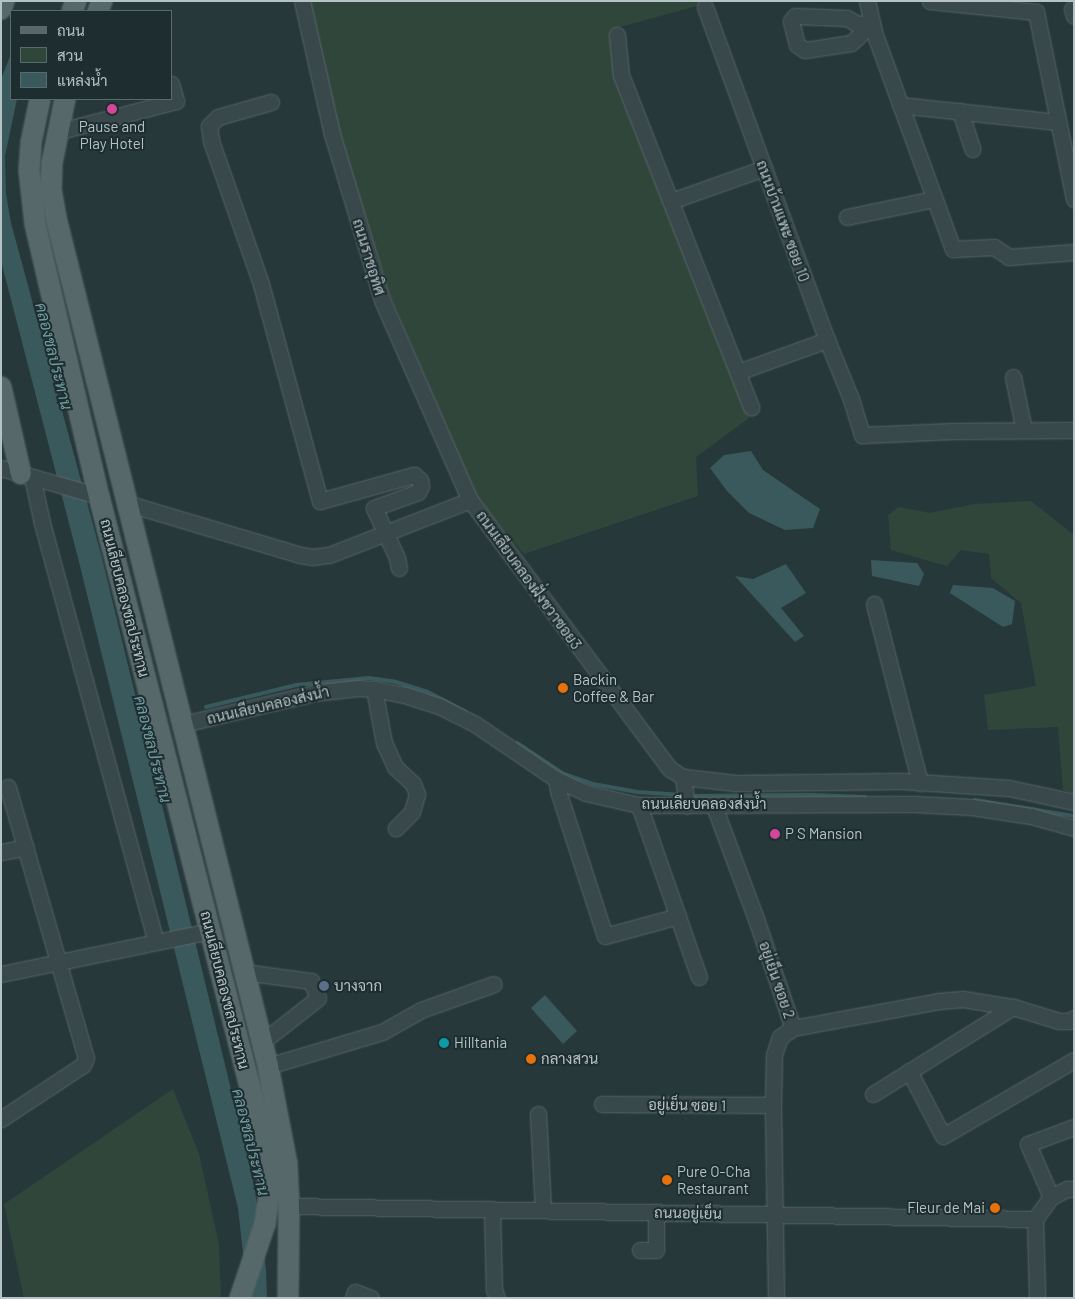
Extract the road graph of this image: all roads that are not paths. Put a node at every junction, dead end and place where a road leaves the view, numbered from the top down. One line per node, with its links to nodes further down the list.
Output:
1 (4, 1): 7 (main road)
2 (302, 1): 37 (street, ถนนราชอุทิศ)
3 (867, 1): 8 (street)
4 (930, 1): 5 (street)
5 (1043, 4): 16 (street)
6 (705, 7): 19 (street, ถนนบ้านแพะ ซอย 10)
7 (1, 9)
8 (872, 23): 8 (street); 14 (street)
9 (617, 35): 22 (street)
10 (172, 87): 17 (street)
11 (40, 100): 33 (main road, ถนนเลียบคลองชลประทาน)
12 (65, 100): 17 (main road, ถนนเลียบคลองชลประทาน)
13 (271, 102): 40 (street)
14 (900, 105): 15 (street); 20 (street)
15 (960, 111): 16 (street); 18 (street)
16 (1058, 122): 21 (street)
17 (56, 132): 32 (main road, ถนนเลียบคลองชลประทาน)
18 (972, 149)
19 (764, 168): 22 (street); 25 (street, ถนนบ้านแพะ ซอย 10)
20 (934, 199): 23 (street); 24 (street)
21 (1074, 200)
22 (671, 201): 26 (street)
23 (847, 217)
24 (1074, 252)
25 (827, 340): 26 (street); 30 (street, ถนนบ้านแพะ ซอย 10)
26 (738, 372): 29 (street)
27 (1012, 377): 30 (street)
28 (1, 387): 35 (main road)
29 (751, 407)
30 (1024, 430): 31 (street)
31 (1074, 430)
32 (114, 455): 33 (main road); 38 (main road, ถนนเลียบคลองชลประทาน)
33 (91, 458): 36 (main road, ถนนเลียบคลองชลประทาน)
34 (1, 468): 35 (street)
35 (27, 476): 36 (street); 60 (street)
36 (99, 496): 42 (main road, ถนนเลียบคลองชลประทาน)
37 (470, 500): 40 (street, ถนนเลียบคลองฝั่งขวาซอย3); 46 (street, ถนนเลียบคลองฝั่งขวาซอย3)
38 (126, 503): 39 (main road, ถนนเลียบคลองชลประทาน); 40 (street, ถนนเลียบคลองฝั่งขวาซอย3)
39 (131, 523): 42 (main road); 45 (main road, ถนนเลียบคลองชลประทาน)
40 (384, 534): 41 (street)
41 (399, 568)
42 (123, 591): 59 (main road, ถนนเลียบคลองชลประทาน)
43 (874, 604): 48 (street)
44 (374, 689): 45 (street, ถนนเลียบคลองส่งน้ำ); 47 (street, ถนนเลียบคลองส่งน้ำ); 54 (street)
45 (183, 724): 62 (main road, ถนนเลียบคลองชลประทาน)
46 (684, 777): 48 (street, ถนนเลียบคลองส่งน้ำ); 52 (street)
47 (556, 779): 51 (street, ถนนเลียบคลองส่งน้ำ); 58 (street)
48 (920, 783): 50 (street, ถนนเลียบคลองส่งน้ำ)
49 (8, 788): 56 (street)
50 (1074, 802)
51 (639, 805): 52 (street, ถนนเลียบคลองส่งน้ำ); 58 (street)
52 (687, 806): 53 (street, ถนนเลียบคลองส่งน้ำ)
53 (714, 806): 55 (street, ถนนเลียบคลองส่งน้ำ); 68 (street, อยู่เย็น ซอย 2)
54 (396, 828)
55 (1074, 828)
56 (26, 847): 57 (street); 61 (street)
57 (1, 852)
58 (678, 916): 64 (street)
59 (210, 931): 60 (street); 88 (main road, ถนนเลียบคลองชลประทาน)
60 (156, 942): 61 (street)
61 (60, 963): 63 (street); 77 (street)
62 (244, 972): 69 (main road, ถนนเลียบคลองชลประทาน); 69 (street)
63 (1, 974)
64 (699, 977)
65 (494, 984): 71 (street)
66 (1013, 1007): 67 (street); 68 (street); 72 (street)
67 (1074, 1018)
68 (794, 1028): 75 (street, อยู่เย็น ซอย 2)
69 (262, 1042): 71 (main road, ถนนเลียบคลองชลประทาน)
70 (1074, 1060): 72 (street)
71 (268, 1066): 81 (main road, ถนนเลียบคลองชลประทาน)
72 (909, 1071): 73 (street)
73 (872, 1094)
74 (602, 1104): 75 (street, อยู่เย็น ซอย 1)
75 (772, 1106): 85 (street, อยู่เย็น ซอย 2)
76 (538, 1114): 83 (street)
77 (1, 1119)
78 (1074, 1127): 80 (street)
79 (1074, 1189): 80 (street)
80 (1051, 1197): 86 (street)
81 (289, 1206): 82 (street, ถนนอยู่เย็น); 89 (main road, ถนนเลียบคลองชลประทาน)
82 (492, 1209): 83 (street, ถนนอยู่เย็น); 92 (street)
83 (543, 1210): 84 (street, ถนนอยู่เย็น)
84 (656, 1212): 85 (street, ถนนอยู่เย็น); 87 (street)
85 (773, 1214): 86 (street, ถนนอยู่เย็น); 93 (street, อยู่เย็น ซอย 2)
86 (1035, 1219): 94 (street)
87 (640, 1250)
88 (240, 1298)
89 (288, 1298)
90 (353, 1298): 91 (street)
91 (371, 1298)
92 (497, 1298)
93 (776, 1298)
94 (1037, 1298)

